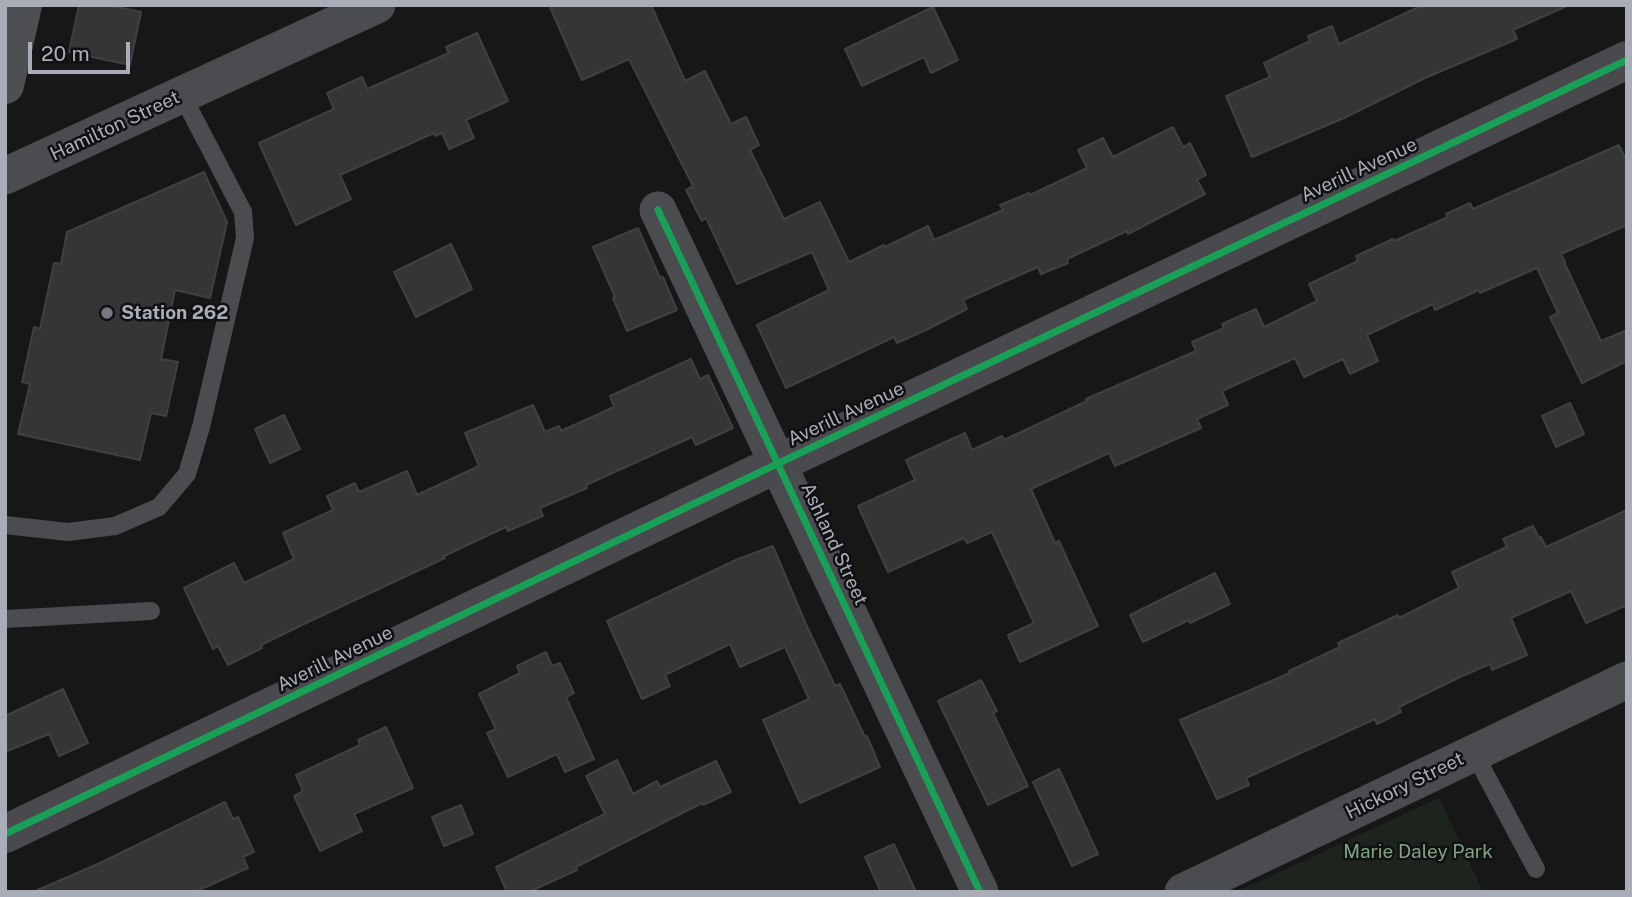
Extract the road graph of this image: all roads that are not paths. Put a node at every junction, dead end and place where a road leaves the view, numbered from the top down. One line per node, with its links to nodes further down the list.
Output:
1 (23, 5): 4 (main road)
2 (377, 5): 5 (street, Hamilton Street)
3 (1627, 60): 8 (street, Averill Avenue)
4 (5, 85)
5 (182, 95): 6 (street, Hamilton Street); 9 (lane)
6 (5, 176)
7 (658, 210): 8 (street, Ashland Street)
8 (779, 463): 14 (street, Averill Avenue); 16 (street, Ashland Street)
9 (5, 525)
10 (151, 611): 11 (lane)
11 (5, 619)
12 (1627, 680): 13 (street, Hickory Street)
13 (1474, 753): 15 (lane); 17 (street, Hickory Street)
14 (5, 834)
15 (1536, 869)
16 (980, 892)
17 (1183, 892)

